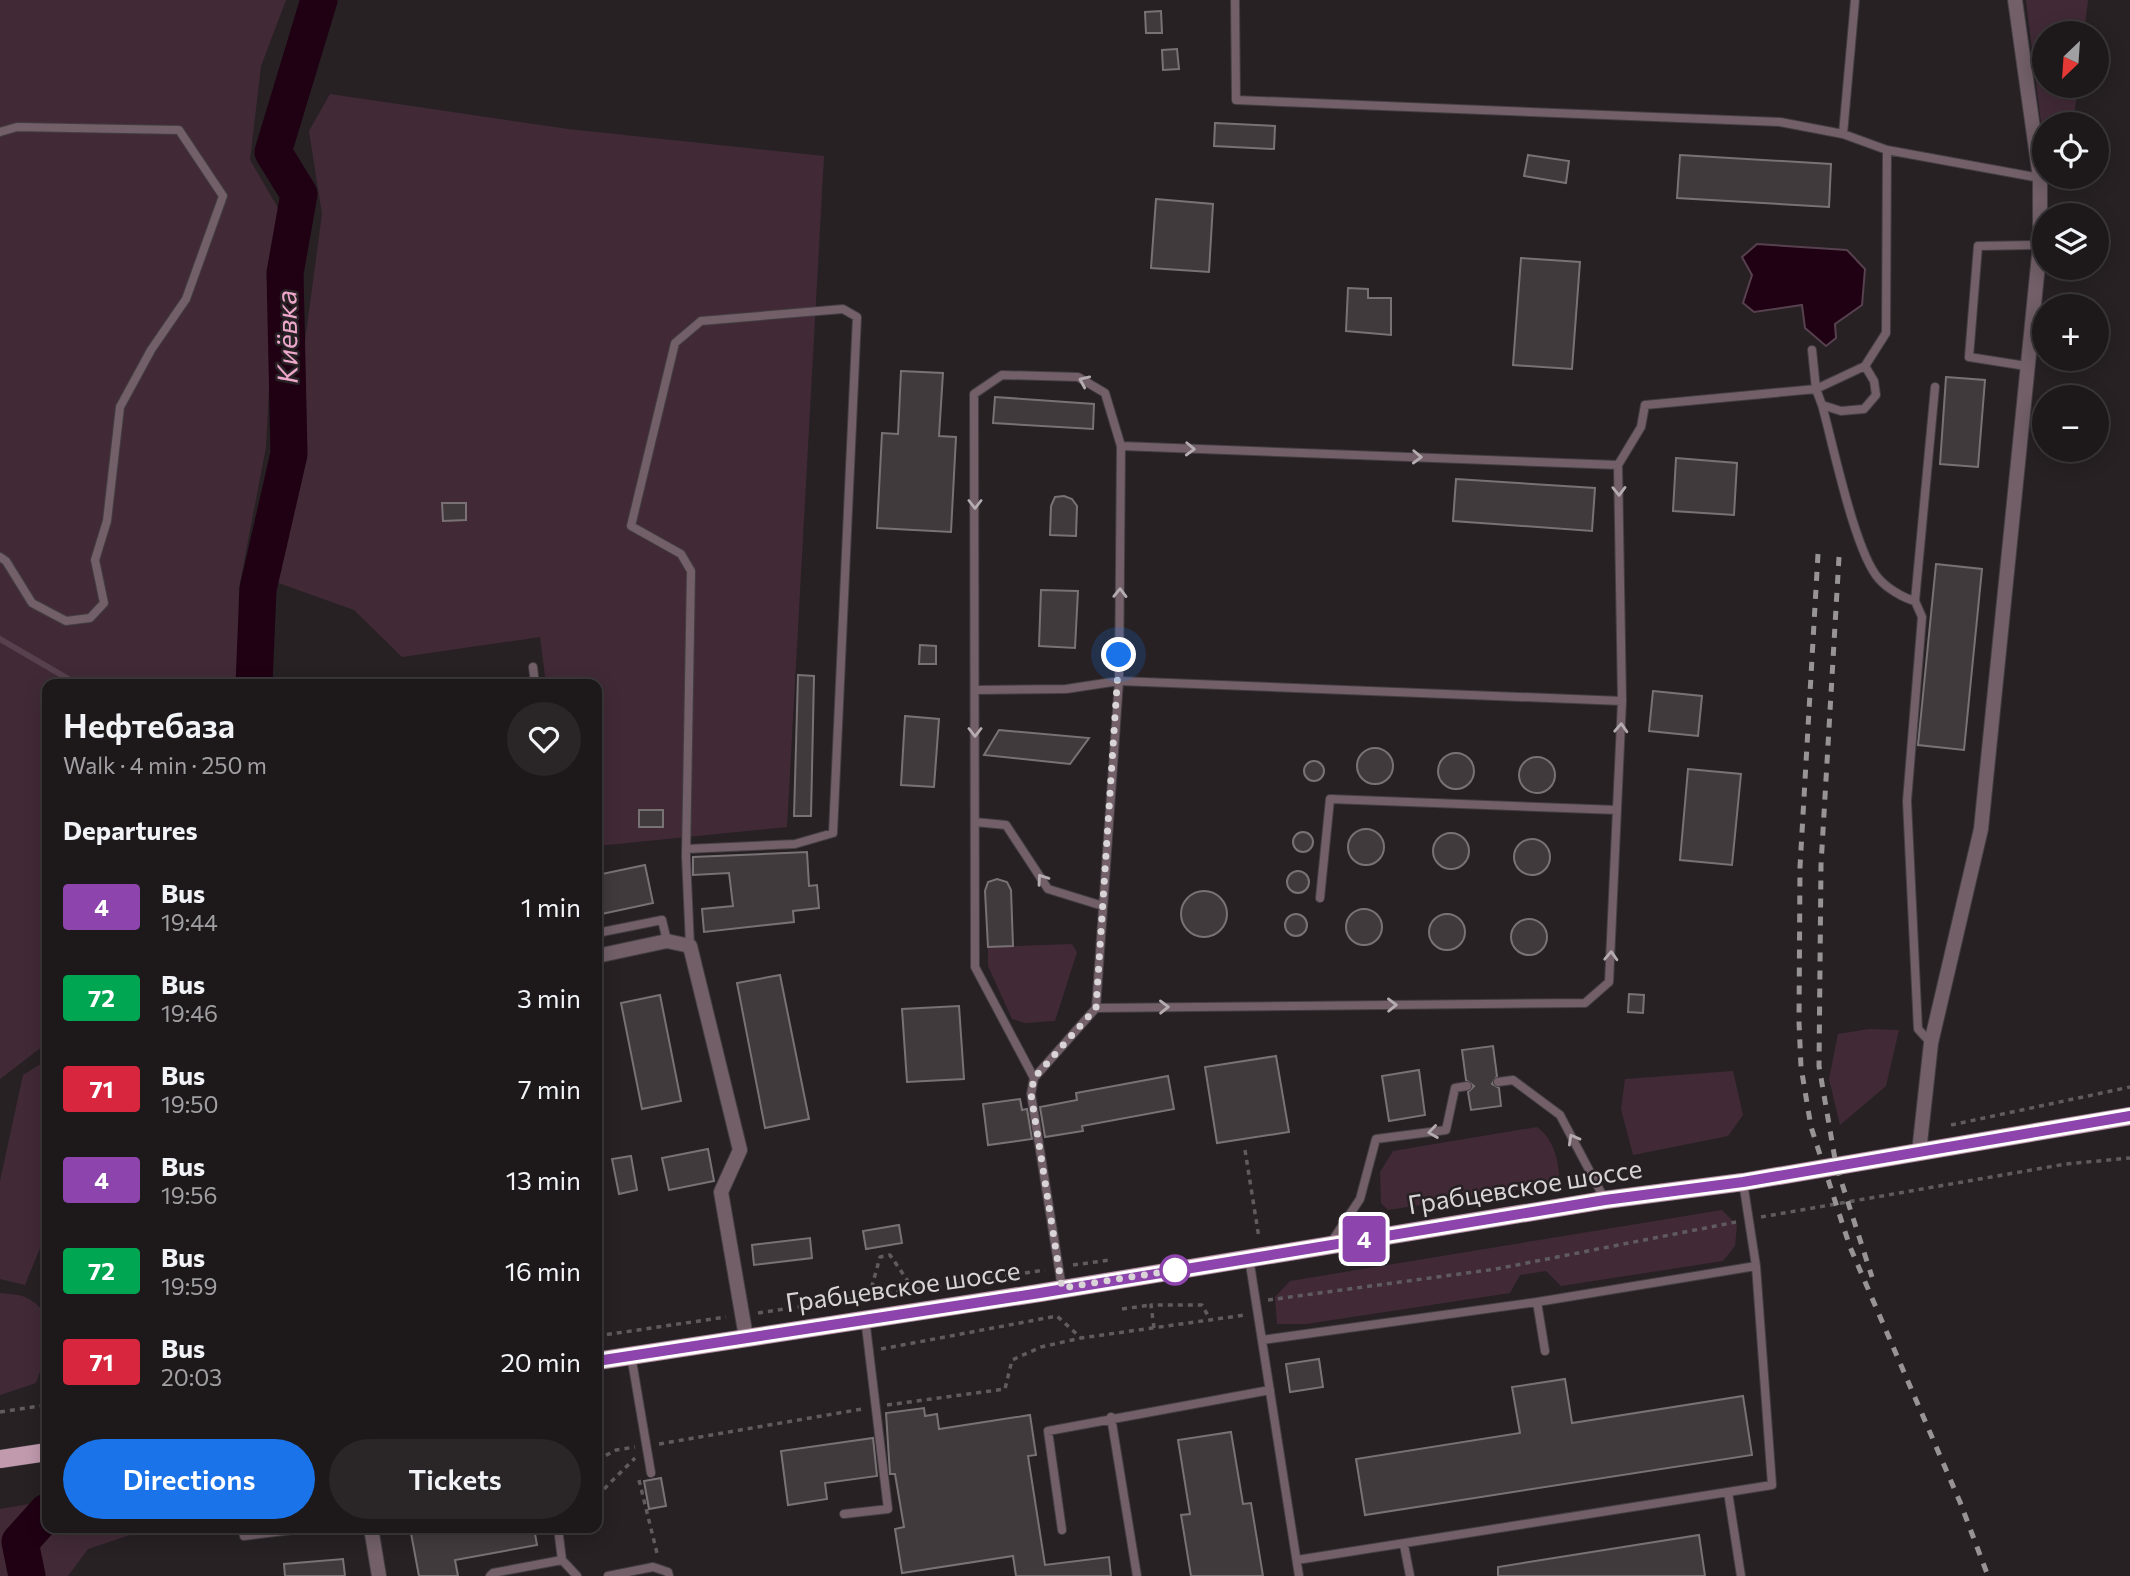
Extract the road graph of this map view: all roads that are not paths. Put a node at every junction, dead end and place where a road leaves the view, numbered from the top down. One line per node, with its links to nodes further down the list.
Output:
1 (1235, 0): 6 (lane)
2 (1854, 0): 6 (lane)
3 (2015, 0): 4 (street)
4 (2032, 121)
5 (0, 132): 19 (lane)
6 (1843, 134): 7 (lane)
7 (1888, 150): 8 (lane); 12 (lane)
8 (2032, 177)
9 (2032, 245): 13 (lane)
10 (2036, 280): 13 (street)
11 (1812, 350): 15 (lane)
12 (1865, 366): 15 (lane); 16 (lane)
13 (2025, 366): 36 (street)
14 (1936, 387): 20 (lane)
15 (1816, 389): 16 (lane); 18 (lane)
16 (1822, 405): 20 (lane)
17 (1121, 446): 18 (lane, one-way to 18); 23 (lane, one-way to 17); 24 (lane, one-way to 24)
18 (1618, 465): 25 (lane, one-way to 25)
19 (0, 557)
20 (1915, 601): 36 (lane)
21 (533, 667): 22 (lane)
22 (534, 679)
23 (1119, 681): 24 (lane); 25 (lane); 30 (lane)
24 (975, 690): 27 (lane, one-way to 27)
25 (1622, 701): 26 (lane, one-way to 25)
26 (1617, 810): 29 (lane); 35 (lane, one-way to 26)
27 (975, 822): 30 (lane, one-way to 27); 37 (lane)
28 (686, 849): 28 (lane); 33 (lane)
29 (1320, 898)
30 (1103, 906): 35 (lane)
31 (602, 932): 32 (lane)
32 (667, 941): 33 (street); 34 (street)
33 (690, 946): 50 (street)
34 (602, 955)
35 (1096, 1008): 37 (lane)
36 (1931, 1043): 41 (street)
37 (1034, 1078): 47 (lane)
38 (1498, 1082): 43 (lane, one-way to 38)
39 (1467, 1086): 44 (lane, one-way to 44)
40 (2130, 1116): 41 (main road, Грабцевское шоссе)
41 (1919, 1152): 42 (main road, Грабцевское шоссе)
42 (1743, 1182): 43 (main road, Грабцевское шоссе); 46 (lane)
43 (1605, 1200): 44 (main road, Грабцевское шоссе)
44 (1329, 1245): 45 (main road, Грабцевское шоссе)
45 (1249, 1258): 47 (main road, Грабцевское шоссе); 51 (lane)
46 (1756, 1266): 48 (lane); 60 (lane)
47 (1062, 1288): 49 (main road, Грабцевское шоссе)
48 (1537, 1301): 51 (lane); 52 (lane)
49 (865, 1318): 50 (main road, Грабцевское шоссе); 61 (lane)
50 (746, 1337): 53 (main road, Грабцевское шоссе)
51 (1262, 1340): 55 (lane)
52 (1545, 1351)
53 (631, 1355): 54 (main road, Грабцевское шоссе); 59 (lane)
54 (602, 1360)
55 (1270, 1390): 56 (lane); 69 (lane)
56 (1111, 1417): 62 (lane); 75 (lane)
57 (42, 1453): 58 (main road)
58 (0, 1459)
59 (651, 1473)
60 (1728, 1492): 67 (lane); 78 (lane)
61 (844, 1514)
62 (1062, 1530)
63 (244, 1533): 64 (lane)
64 (264, 1533)
65 (372, 1533): 70 (street)
66 (559, 1533): 68 (lane)
67 (1405, 1545): 69 (lane); 77 (lane)
68 (562, 1560): 71 (lane); 72 (lane)
69 (1297, 1560): 76 (lane)
70 (379, 1576)
71 (490, 1576)
72 (577, 1576)
73 (608, 1576): 74 (lane)
74 (669, 1576)
75 (1137, 1576)
76 (1299, 1576)
77 (1409, 1576)
78 (1741, 1576)

